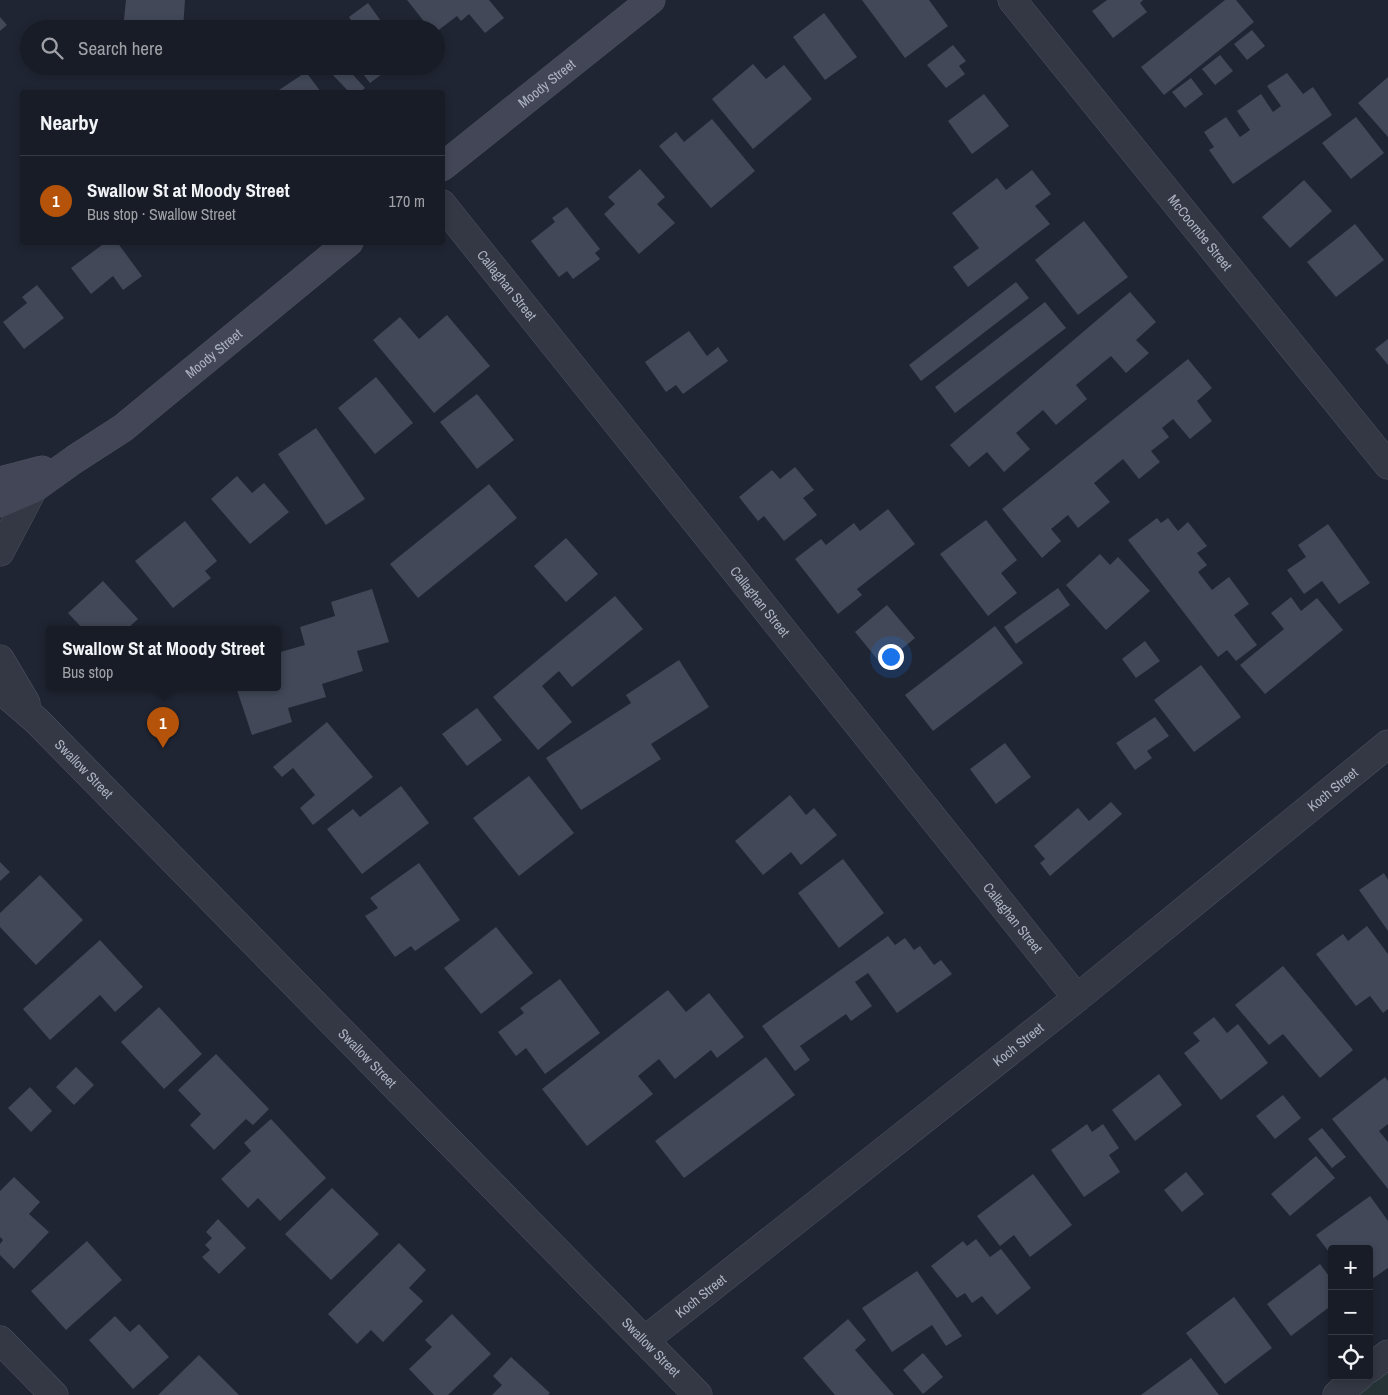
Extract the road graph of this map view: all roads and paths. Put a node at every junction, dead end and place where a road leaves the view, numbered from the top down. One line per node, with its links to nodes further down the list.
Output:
1 (652, 0): 3 (main road, Moody Street)
2 (1012, 0): 7 (street, McCoombe Street)
3 (445, 164)
4 (445, 208): 16 (street, Callaghan Street)
5 (345, 245): 6 (main road, Moody Street)
6 (75, 459): 8 (main road, Moody Street); 9 (main road, Moody Street)
7 (1388, 465)
8 (0, 481)
9 (33, 489): 10 (main road, Moody Street); 11 (street)
10 (0, 502)
11 (0, 552)
12 (0, 660): 14 (street, Swallow Street)
13 (0, 689): 14 (street, Swallow Street)
14 (37, 721): 18 (street, Swallow Street)
15 (1388, 744): 16 (street, Koch Street)
16 (1076, 998): 18 (street, Koch Street)
17 (0, 1340): 21 (street)
18 (645, 1340): 22 (street, Swallow Street)
19 (1388, 1354): 20 (street)
20 (1373, 1366)
21 (54, 1395)
22 (698, 1395)

